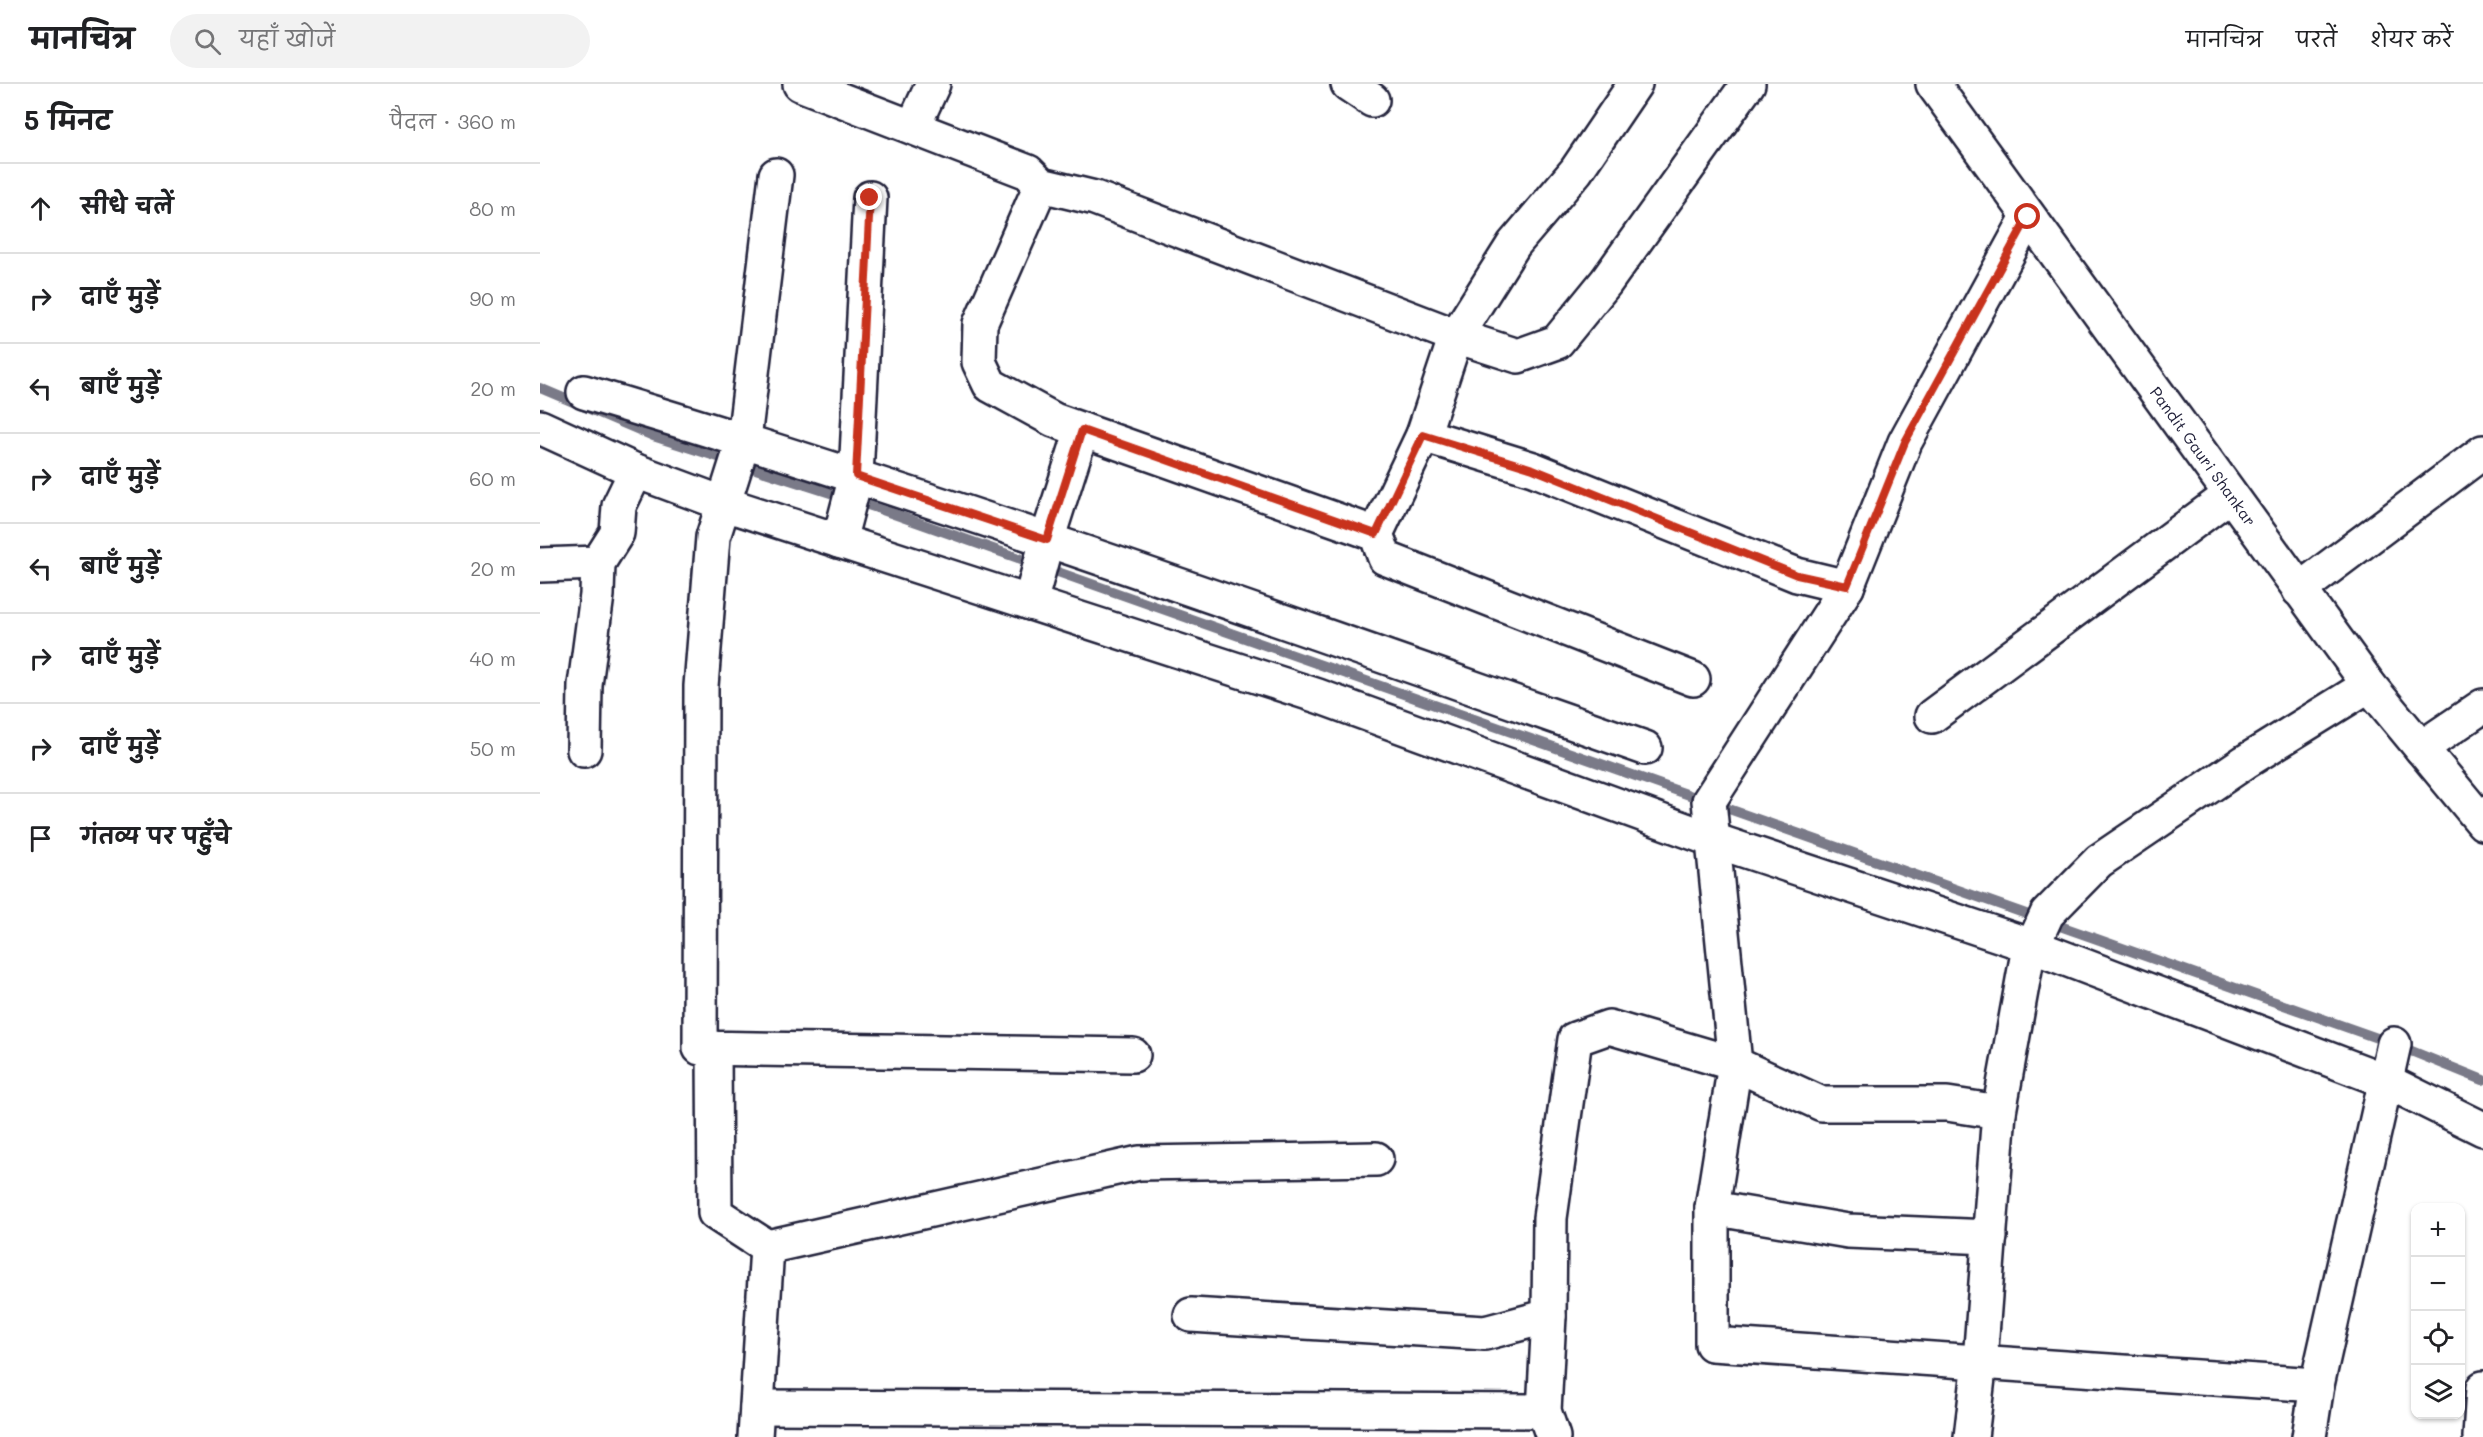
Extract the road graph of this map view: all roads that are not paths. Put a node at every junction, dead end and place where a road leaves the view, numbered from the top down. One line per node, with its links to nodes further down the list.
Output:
1 (800, 84): 6 (street)
2 (933, 84): 6 (street)
3 (1635, 84): 11 (street)
4 (1748, 84): 11 (street)
5 (1932, 84): 10 (street, Pandit Gauri Shankar)
6 (913, 128): 8 (street)
7 (776, 175): 16 (street)
8 (1041, 185): 11 (street); 14 (street)
9 (870, 198): 19 (street)
10 (2028, 217): 20 (street, Pandit Gauri Shankar); 27 (street)
11 (1456, 336): 15 (street)
12 (584, 392): 16 (street)
13 (540, 427): 18 (street)
14 (1082, 430): 22 (street); 23 (street)
15 (1423, 435): 22 (street); 27 (street)
16 (744, 440): 19 (street); 21 (street)
17 (2483, 452): 28 (street)
18 (636, 471): 21 (street); 25 (street)
19 (856, 476): 23 (street); 24 (street)
20 (2230, 495): 28 (street, Pandit Gauri Shankar); 33 (street)
21 (722, 503): 24 (street); 41 (street)
22 (1376, 534): 30 (street)
23 (1047, 540): 29 (street); 34 (street)
24 (839, 541): 29 (street)
25 (598, 562): 26 (street); 36 (street)
26 (540, 565)
27 (1847, 586): 38 (street)
28 (2299, 590): 31 (street, Pandit Gauri Shankar)
29 (1030, 603): 38 (street)
30 (1693, 679)
31 (2369, 685): 35 (street, Pandit Gauri Shankar); 39 (street)
32 (2483, 706): 35 (street)
33 (1932, 716)
34 (1645, 748)
35 (2421, 748): 37 (street, Pandit Gauri Shankar)
36 (584, 750)
37 (2483, 823)
38 (1713, 840): 39 (street); 43 (street)
39 (2032, 946): 44 (street); 45 (street)
40 (2394, 1044): 44 (street)
41 (714, 1048): 42 (street); 50 (street)
42 (1133, 1055)
43 (1735, 1064): 45 (street); 48 (street); 52 (street)
44 (2386, 1081): 46 (street); 54 (street)
45 (1999, 1112): 49 (street)
46 (2483, 1129)
47 (1376, 1159): 50 (street)
48 (1712, 1208): 49 (street); 53 (street)
49 (1990, 1237): 53 (street)
50 (767, 1247): 56 (street)
51 (1191, 1315): 52 (street)
52 (1549, 1316): 57 (street)
53 (1980, 1362): 54 (street); 58 (street)
54 (2317, 1385): 59 (street)
55 (2483, 1388): 60 (street)
56 (756, 1422): 57 (street)
57 (1548, 1424)
58 (1971, 1437)
59 (2309, 1437)
60 (2480, 1437)

